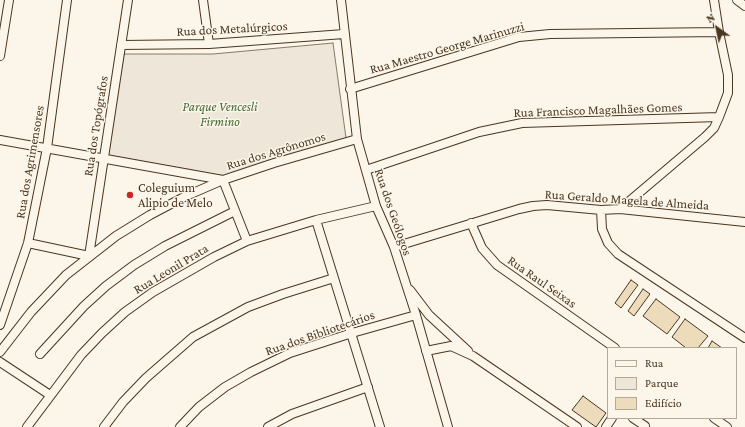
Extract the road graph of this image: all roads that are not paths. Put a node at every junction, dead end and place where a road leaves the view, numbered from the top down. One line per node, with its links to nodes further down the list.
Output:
1 (8, 0): 13 (street)
2 (67, 0): 18 (street, Rua dos Agrimensores)
3 (128, 0): 12 (street, Rua dos Topógrafos)
4 (203, 0): 11 (street)
5 (341, 0): 10 (street, Rua dos Geólogos)
6 (714, 0): 9 (street)
7 (737, 0): 8 (street)
8 (745, 6)
9 (719, 32): 14 (street, Rua Maestro George Marinuzzi); 15 (street)
10 (344, 34): 11 (street, Rua dos Metalúrgicos); 14 (street, Rua dos Geólogos)
11 (209, 44): 12 (street, Rua dos Metalúrgicos)
12 (121, 45): 19 (street, Rua dos Topógrafos)
13 (0, 56)
14 (350, 89): 16 (street, Rua dos Geólogos)
15 (719, 117): 20 (street, Rua Francisco Magalhães Gomes); 23 (street)
16 (357, 139): 20 (street, Rua dos Geólogos); 21 (street, Rua dos Agrônomos)
17 (0, 140): 18 (street)
18 (47, 148): 19 (street); 30 (street, Rua dos Agrimensores)
19 (104, 158): 21 (street); 32 (street, Rua dos Topógrafos)
20 (366, 170): 22 (street, Rua dos Geólogos)
21 (223, 180): 24 (street); 32 (street, Rua dos Agrônomos)
22 (376, 206): 26 (street, Rua Leonil Prata); 31 (street, Rua dos Geólogos)
23 (620, 209): 25 (street, Rua Geraldo Magela de Almeida); 27 (street, Rua Geraldo Magela de Almeida)
24 (235, 210): 29 (street); 42 (street)
25 (601, 210): 28 (street, Rua Geraldo Magela de Almeida); 38 (street)
26 (316, 220): 29 (street, Rua Leonil Prata); 33 (street)
27 (745, 222)
28 (471, 223): 31 (street, Rua Geraldo Magela de Almeida); 39 (street, Rua Raul Seixas)
29 (247, 241): 46 (street, Rua Leonil Prata)
30 (28, 243): 32 (street); 36 (street, Rua dos Agrimensores)
31 (394, 247): 34 (street, Rua dos Geólogos)
32 (88, 256): 41 (street, Rua dos Agrônomos)
33 (334, 278): 37 (street); 51 (street)
34 (405, 283): 35 (street, Rua dos Geólogos); 43 (street)
35 (416, 315): 37 (street, Rua dos Bibliotecários); 40 (street, Rua dos Geólogos)
36 (0, 325)
37 (352, 333): 45 (street); 52 (street, Rua dos Bibliotecários)
38 (745, 338)
39 (613, 347)
40 (426, 351): 43 (street); 55 (street, Rua dos Geólogos)
41 (0, 352)
42 (40, 354)
43 (473, 356): 56 (street)
44 (0, 362): 46 (street)
45 (368, 387): 53 (street); 54 (street)
46 (50, 395): 50 (street, Rua Leonil Prata)
47 (634, 419): 49 (street)
48 (715, 419): 57 (street)
49 (645, 426)
50 (27, 427)
51 (104, 427)
52 (180, 427)
53 (268, 427)
54 (380, 427)
55 (448, 427)
56 (577, 427)
57 (727, 427)

